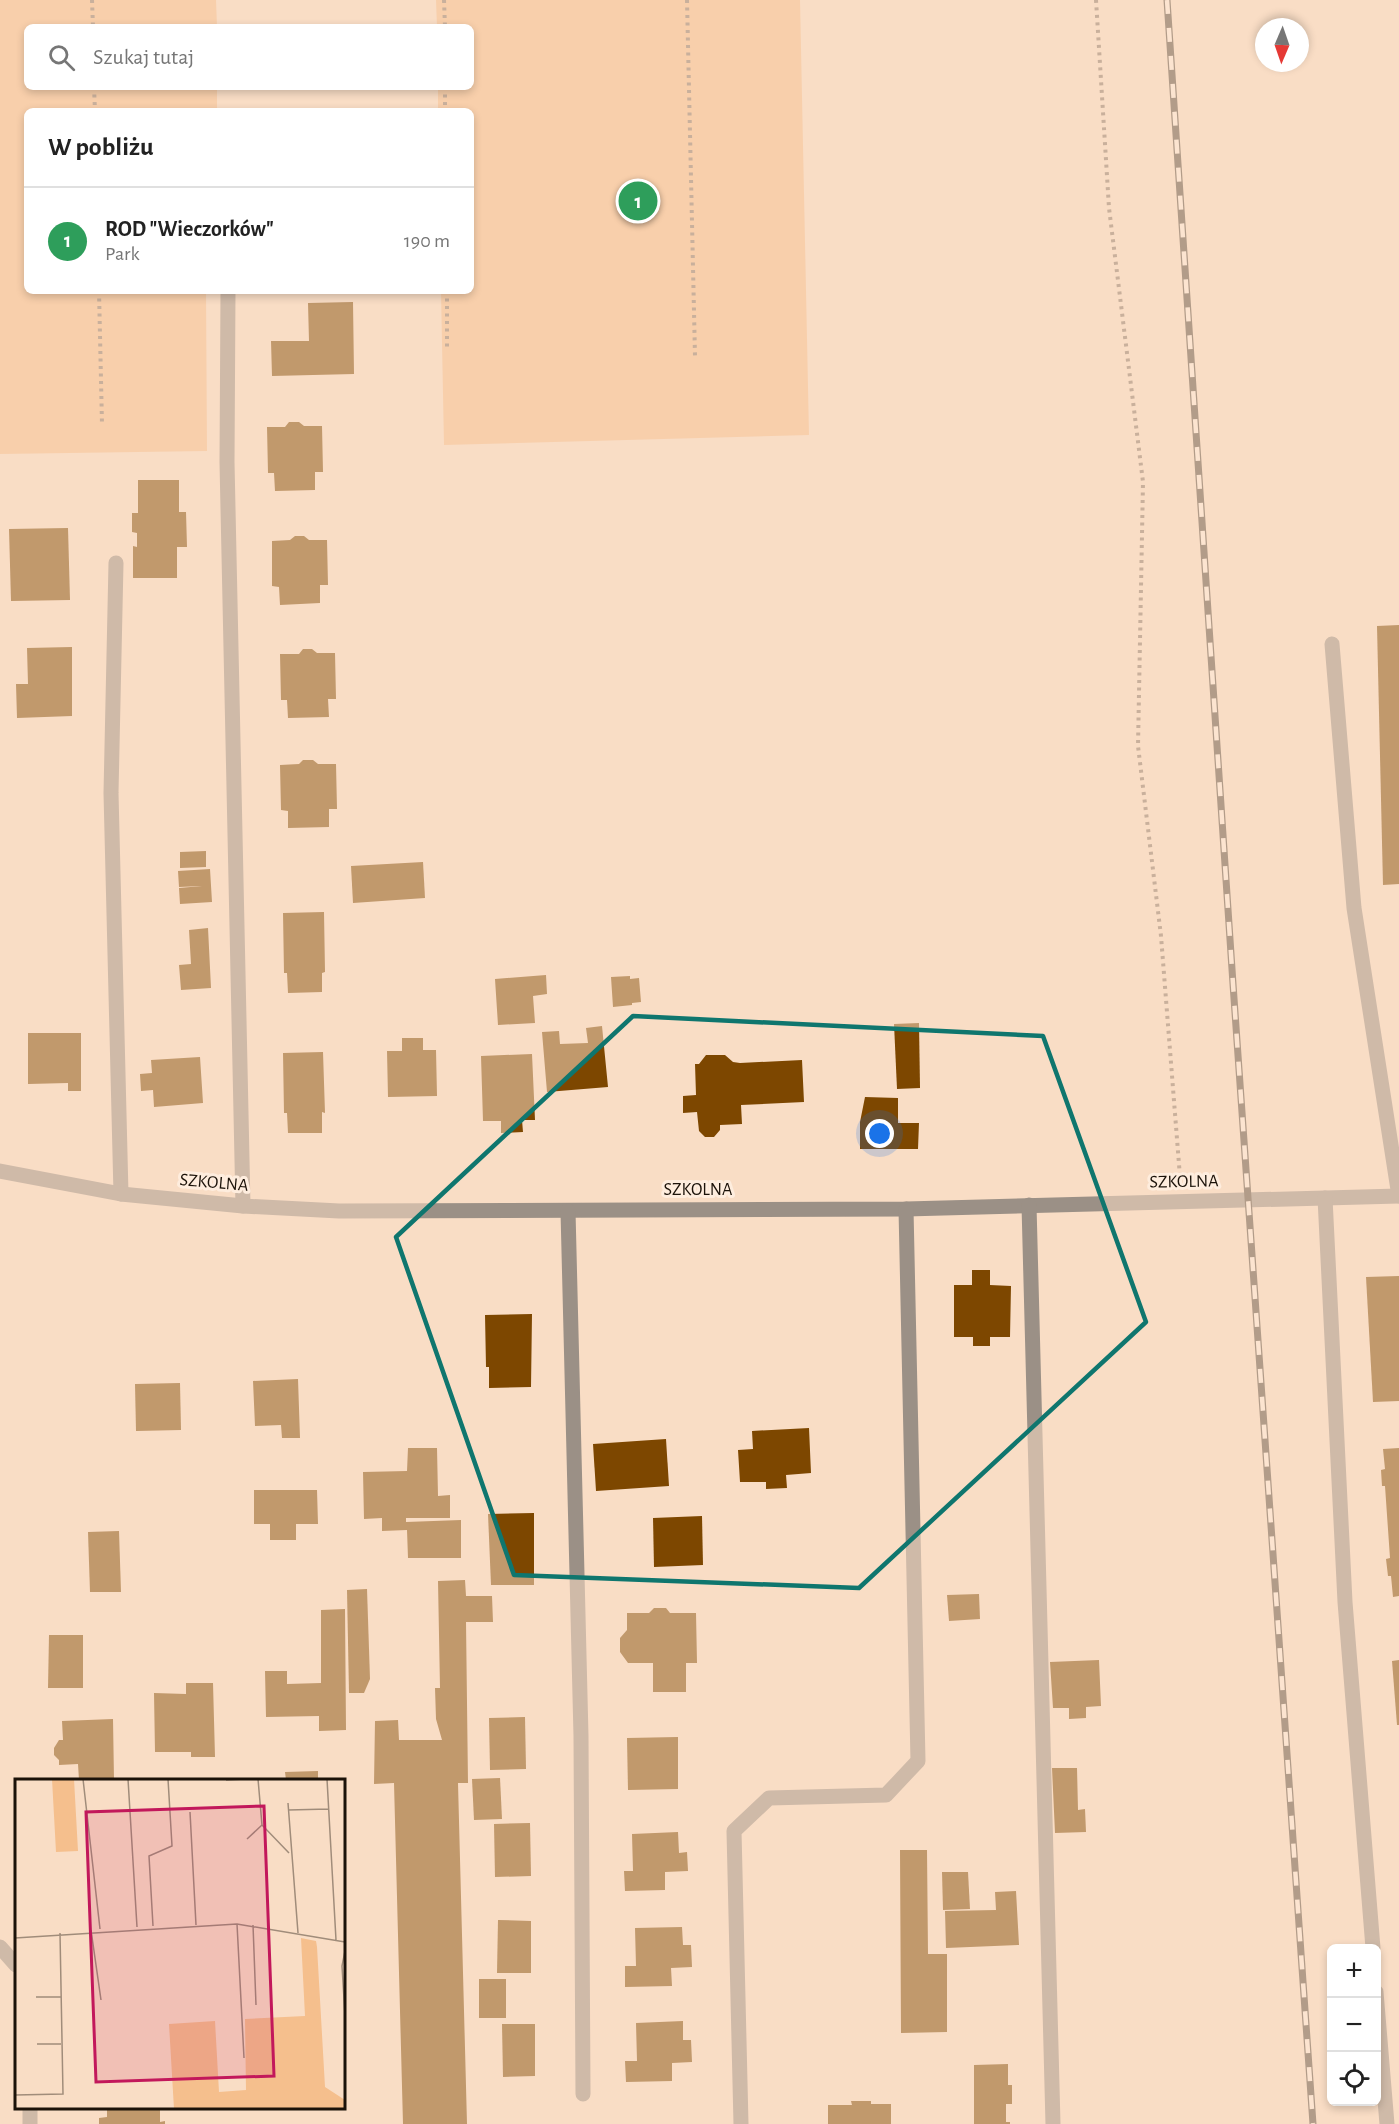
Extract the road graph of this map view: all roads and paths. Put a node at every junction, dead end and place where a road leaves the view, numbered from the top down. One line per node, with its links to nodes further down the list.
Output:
1 (92, 0): 5 (path)
2 (444, 0): 6 (path)
3 (687, 0): 15 (path)
4 (1096, 0): 23 (path)
5 (93, 24)
6 (445, 24)
7 (94, 90): 9 (path)
8 (445, 90): 10 (path)
9 (95, 108)
10 (445, 108)
11 (99, 294): 16 (path)
12 (228, 294): 25 (street)
13 (447, 294): 14 (path)
14 (447, 347)
15 (695, 356)
16 (102, 424)
17 (116, 562): 20 (street)
18 (1332, 644): 21 (street)
19 (0, 1171): 20 (street, SZKOLNA)
20 (121, 1194): 25 (street, SZKOLNA)
21 (1399, 1196): 22 (street, SZKOLNA)
22 (1325, 1198): 23 (street, SZKOLNA); 28 (street)
23 (1182, 1202): 24 (street, SZKOLNA)
24 (1029, 1205): 26 (street, SZKOLNA); 34 (street)
25 (243, 1206): 27 (street, SZKOLNA)
26 (906, 1209): 27 (street, SZKOLNA); 33 (street)
27 (568, 1211): 32 (street)
28 (1373, 1944)
29 (0, 1947): 30 (street)
30 (15, 1964)
31 (1377, 1998): 35 (street)
32 (583, 2094)
33 (741, 2124)
34 (1053, 2124)
35 (1387, 2124)

